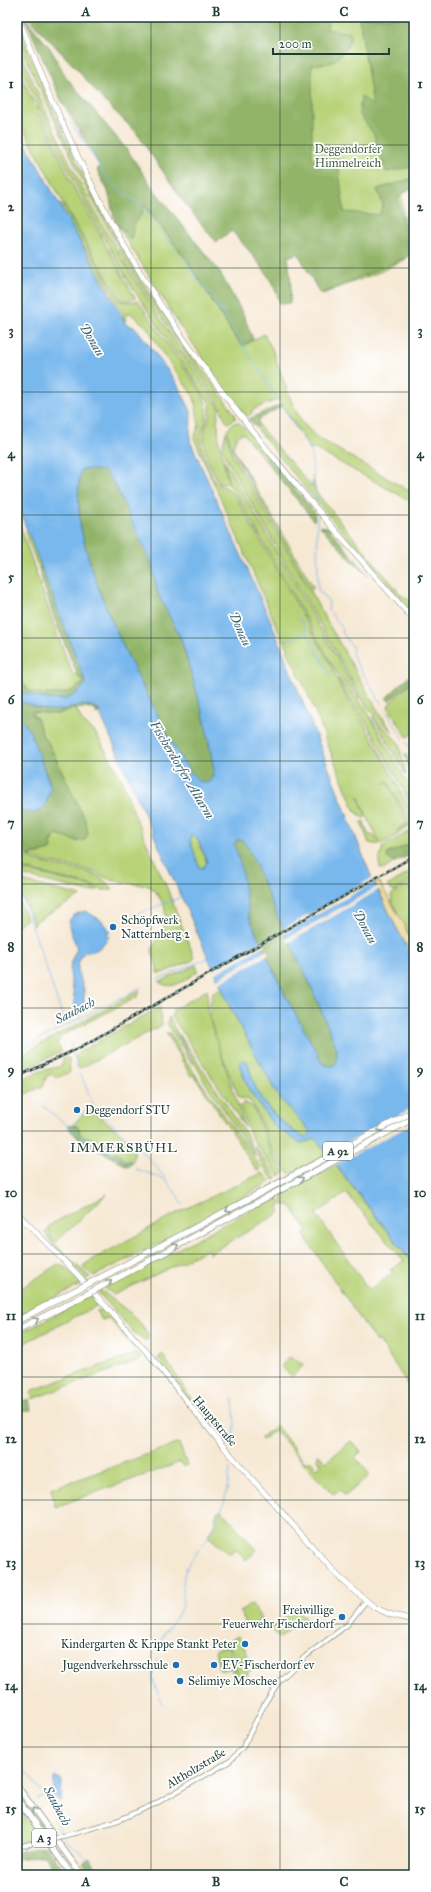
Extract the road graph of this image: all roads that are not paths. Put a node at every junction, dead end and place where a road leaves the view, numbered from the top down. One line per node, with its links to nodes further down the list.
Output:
1 (18, 17): 2 (main road)
2 (414, 620)
3 (414, 1111): 6 (highway, A 92, one-way to 6, bridge)
4 (414, 1118): 7 (highway, A 92, one-way to 4, bridge)
5 (17, 1213): 8 (main road, Hauptstraße)
6 (17, 1321)
7 (17, 1330)
8 (366, 1601): 9 (main road, Hauptstraße); 12 (street, Altholzstraße, bridge)
9 (414, 1620)
10 (17, 1786): 14 (highway, A 3, one-way to 10)
11 (17, 1799): 13 (highway, A 3)
12 (17, 1847)
13 (72, 1875)
14 (82, 1875)

